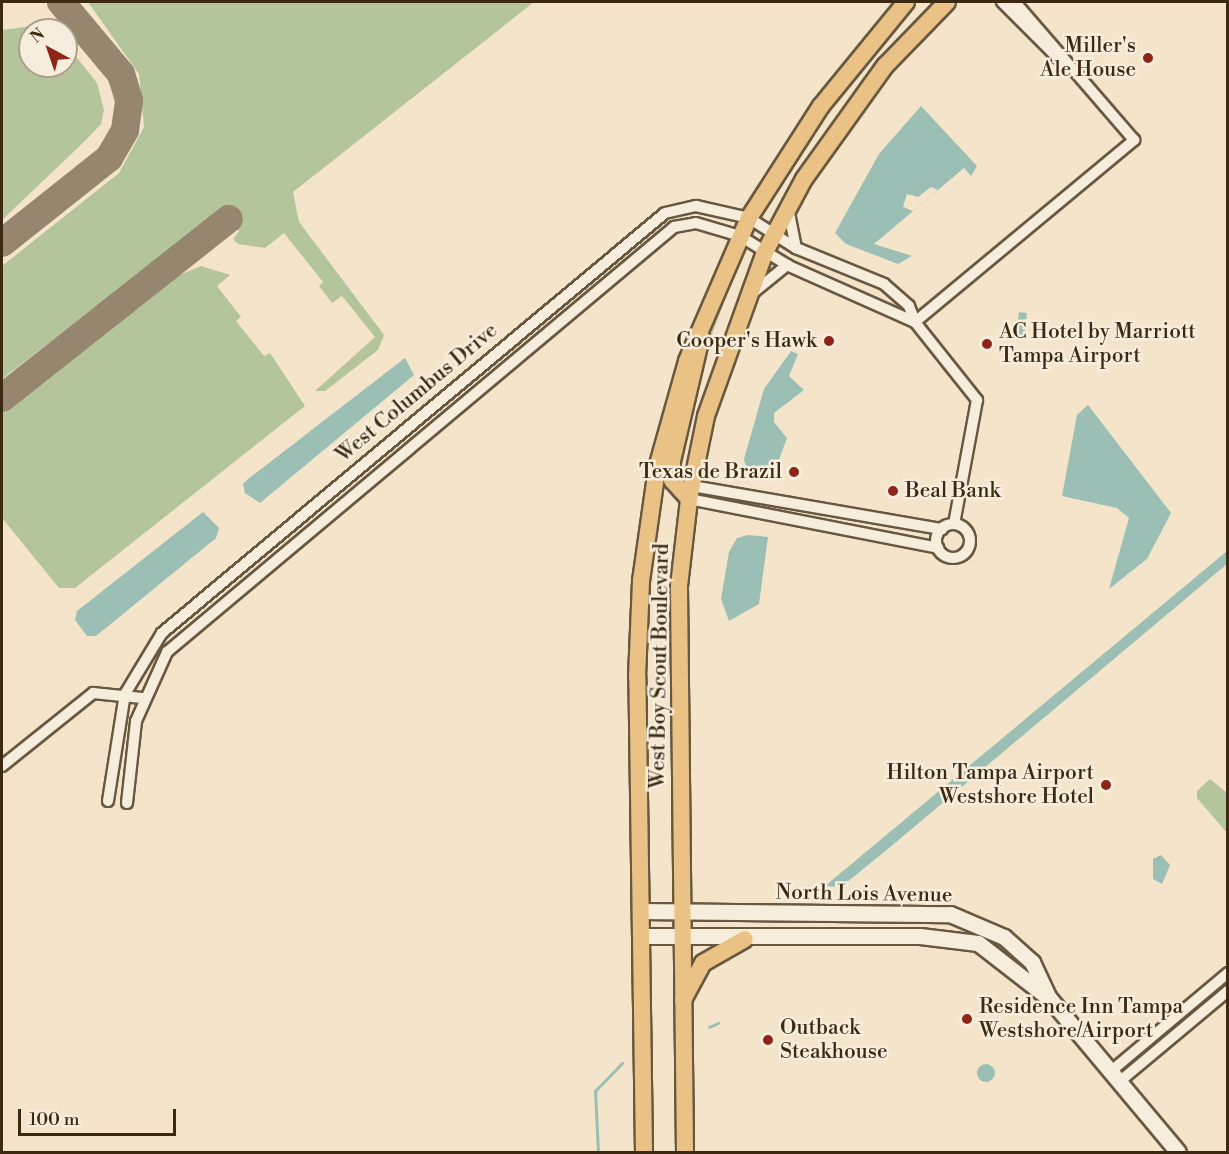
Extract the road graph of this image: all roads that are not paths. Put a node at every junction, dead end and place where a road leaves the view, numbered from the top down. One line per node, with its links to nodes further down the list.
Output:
1 (906, 2): 7 (main road, West Boy Scout Boulevard)
2 (947, 2): 6 (main road, West Boy Scout Boulevard)
3 (1002, 2): 5 (street)
4 (1015, 2): 5 (street)
5 (1081, 80): 14 (street)
6 (788, 208): 8 (main road, West Boy Scout Boulevard); 10 (street)
7 (749, 218): 8 (street, West Columbus Drive); 9 (main road, West Boy Scout Boulevard); 22 (street, West Columbus Drive)
8 (774, 234): 10 (street, West Columbus Drive); 11 (main road, West Boy Scout Boulevard)
9 (740, 236): 11 (street, West Columbus Drive); 15 (main road, West Boy Scout Boulevard); 23 (street, West Columbus Drive)
10 (796, 248): 14 (street, West Columbus Drive)
11 (765, 252): 12 (street, West Columbus Drive); 13 (main road, West Boy Scout Boulevard)
12 (787, 265): 13 (street); 14 (street, West Columbus Drive)
13 (746, 301): 16 (main road, West Boy Scout Boulevard)
14 (915, 322): 19 (street, West Columbus Drive)
15 (700, 328): 16 (main road); 27 (main road, West Boy Scout Boulevard)
16 (690, 493): 17 (street); 18 (street); 28 (main road, West Boy Scout Boulevard)
17 (819, 509): 18 (street); 20 (street)
18 (827, 524): 21 (street)
19 (954, 524): 20 (street); 21 (street)
20 (942, 529): 21 (street)
21 (938, 548)
22 (124, 694): 23 (street); 24 (street); 25 (street)
23 (142, 698): 26 (street)
24 (2, 766)
25 (108, 801)
26 (127, 803)
27 (641, 911): 28 (street, North Lois Avenue); 29 (main road, West Boy Scout Boulevard)
28 (680, 912): 30 (main road, West Boy Scout Boulevard); 34 (street, North Lois Avenue)
29 (641, 936): 30 (street, North Lois Avenue); 39 (main road, West Boy Scout Boulevard)
30 (680, 939): 31 (street, North Lois Avenue); 35 (main road, West Boy Scout Boulevard)
31 (745, 939): 34 (street, North Lois Avenue); 35 (main road)
32 (1227, 973): 36 (street)
33 (1227, 991): 37 (street)
34 (1050, 999): 38 (street, North Lois Avenue)
35 (681, 1004): 40 (main road, West Boy Scout Boulevard)
36 (1175, 1017): 37 (street); 38 (street)
37 (1184, 1028): 38 (street)
38 (1115, 1077): 41 (street, North Lois Avenue)
39 (644, 1152)
40 (685, 1152)
41 (1178, 1152)

